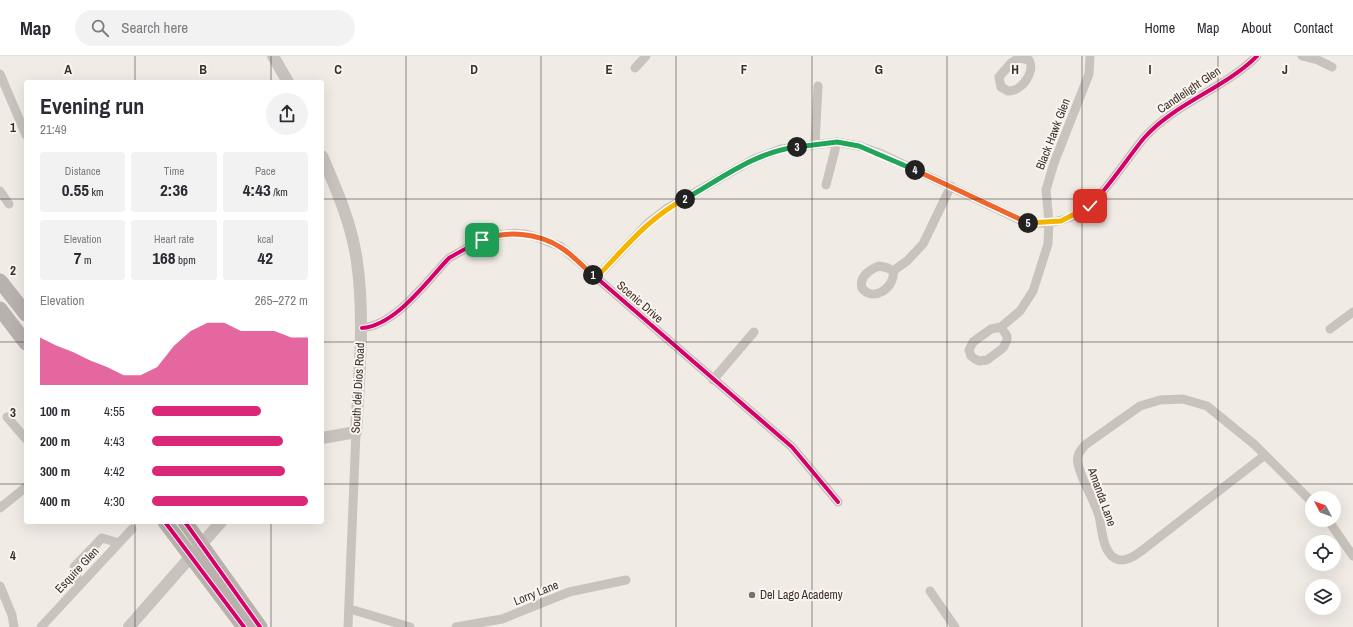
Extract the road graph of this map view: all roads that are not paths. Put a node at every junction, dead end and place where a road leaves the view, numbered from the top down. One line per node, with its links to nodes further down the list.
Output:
1 (273, 56): 9 (street)
2 (646, 56): 7 (street)
3 (1090, 56): 19 (street, Black Hawk Glen)
4 (1257, 56): 19 (street, Candlelight Glen)
5 (1302, 56): 6 (street)
6 (1332, 67)
7 (635, 68)
8 (0, 74): 11 (street)
9 (287, 80)
10 (818, 86): 13 (street)
11 (24, 130)
12 (837, 142): 13 (street, Candlelight Glen); 15 (street); 16 (street, Candlelight Glen)
13 (814, 144): 21 (street, Candlelight Glen)
14 (324, 161): 27 (street, South del Dios Road)
15 (826, 185)
16 (951, 186): 19 (street, Candlelight Glen); 20 (street)
17 (0, 191): 18 (street)
18 (9, 204)
19 (1049, 222): 26 (street, Black Hawk Glen)
20 (893, 271)
21 (596, 278): 27 (street, Scenic Drive); 31 (street, Scenic Drive)
22 (0, 281): 24 (main road)
23 (0, 309): 30 (main road)
24 (24, 311)
25 (1353, 312): 28 (street)
26 (1001, 327)
27 (362, 328): 33 (street, South del Dios Road)
28 (1330, 329)
29 (754, 332): 31 (street)
30 (24, 340)
31 (713, 380): 39 (street, Scenic Drive)
32 (7, 417): 34 (street)
33 (356, 432): 35 (street); 54 (street, South del Dios Road)
34 (24, 437)
35 (324, 438)
36 (1265, 455): 36 (street, Amanda Lane); 38 (street, Amanda Lane)
37 (24, 489): 40 (street)
38 (1305, 495)
39 (838, 502)
40 (0, 508)
41 (166, 524): 49 (main road)
42 (186, 524): 47 (main road)
43 (219, 524): 47 (street)
44 (1333, 527): 48 (street)
45 (132, 529): 46 (street, Esquire Glen)
46 (119, 543): 52 (street, Esquire Glen); 52 (street)
47 (201, 545): 49 (street); 59 (main road)
48 (1353, 556)
49 (190, 557): 57 (street); 58 (main road)
50 (626, 580): 62 (street, Lorry Lane)
51 (0, 586): 55 (street)
52 (79, 586): 56 (street, Esquire Glen)
53 (930, 591): 63 (street)
54 (350, 609): 60 (street, South del Dios Road); 61 (street)
55 (14, 627)
56 (41, 627)
57 (129, 627)
58 (244, 627)
59 (260, 627)
60 (348, 627)
61 (410, 627)
62 (456, 627)
63 (955, 627)

